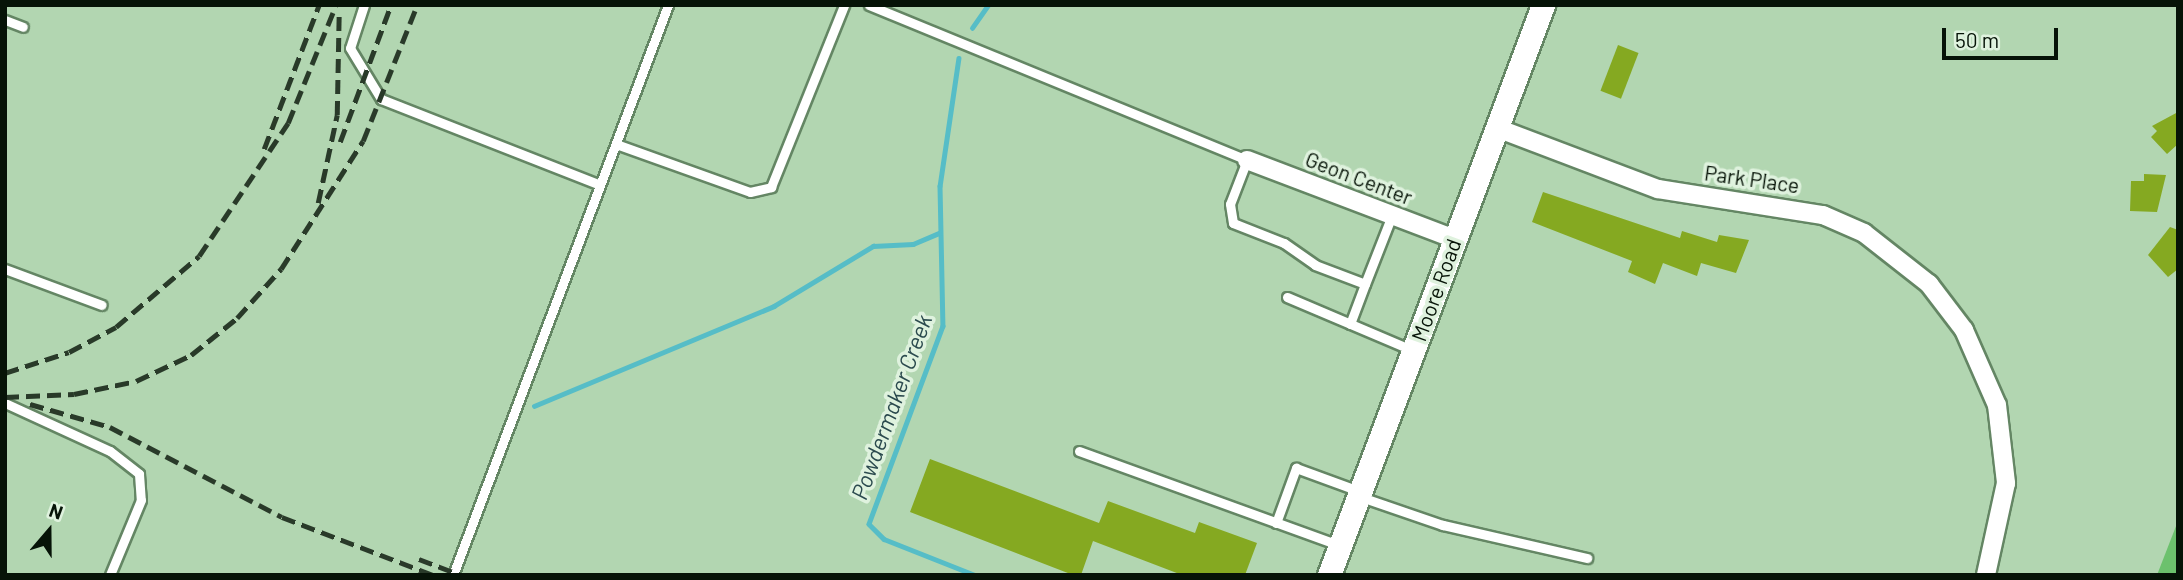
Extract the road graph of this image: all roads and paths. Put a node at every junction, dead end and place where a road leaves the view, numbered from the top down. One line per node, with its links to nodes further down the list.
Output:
1 (363, 5): 11 (lane)
2 (668, 5): 9 (lane)
3 (844, 5): 9 (lane)
4 (869, 5): 10 (lane)
5 (1543, 5): 8 (street, Moore Road)
6 (5, 20): 7 (lane)
7 (23, 27)
8 (1497, 128): 13 (street, Moore Road); 29 (street, Park Place)
9 (616, 144): 11 (lane)
10 (1247, 160): 12 (street, Geon Center); 15 (lane)
11 (600, 185): 27 (lane)
12 (1392, 215): 13 (street, Geon Center); 15 (lane)
13 (1455, 239): 19 (street, Moore Road)
14 (5, 269): 17 (lane)
15 (1365, 284): 18 (lane)
16 (1287, 297): 18 (lane)
17 (102, 305)
18 (1350, 324): 19 (lane)
19 (1414, 350): 22 (street, Moore Road)
20 (5, 403): 26 (lane)
21 (1079, 451): 23 (lane)
22 (1360, 494): 23 (lane); 24 (street, Moore Road); 25 (lane)
23 (1276, 523): 24 (lane)
24 (1340, 546): 28 (street, Moore Road)
25 (1587, 558)
26 (110, 575)
27 (453, 575)
28 (1329, 575)
29 (1986, 575)

